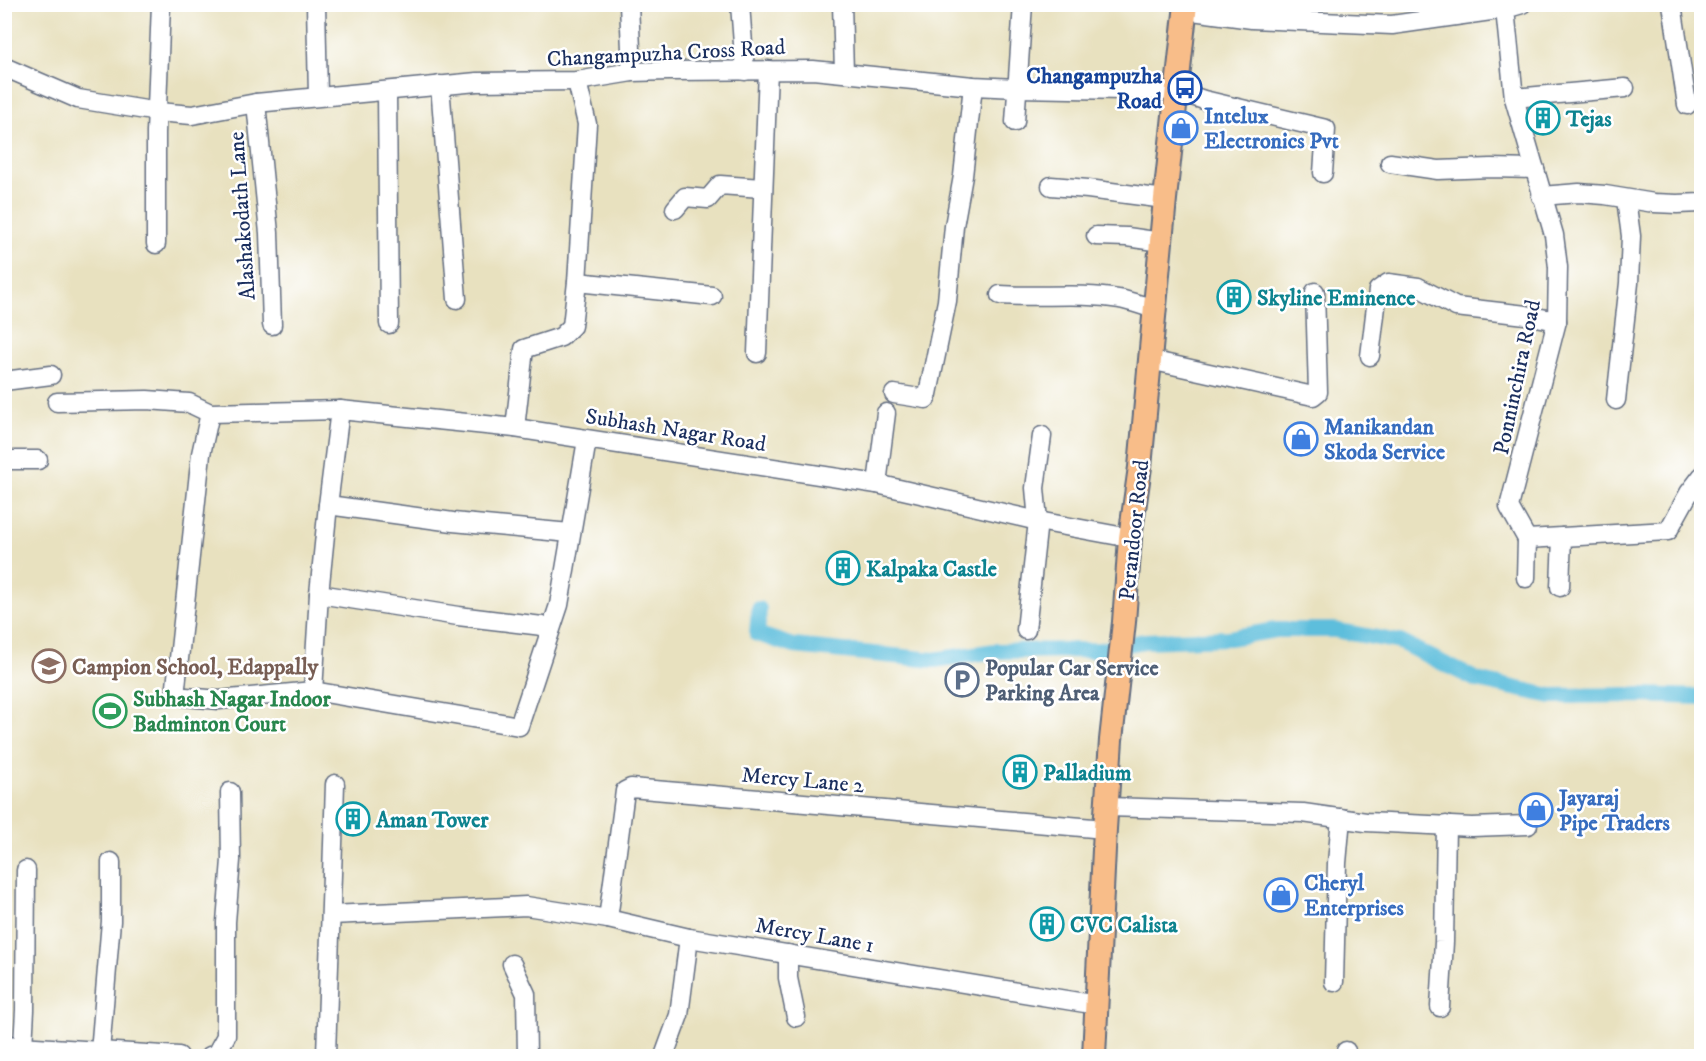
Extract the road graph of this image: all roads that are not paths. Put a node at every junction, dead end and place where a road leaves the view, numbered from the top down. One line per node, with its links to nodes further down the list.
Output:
1 (161, 4): 26 (street)
2 (316, 4): 22 (street)
3 (629, 4): 13 (street)
4 (740, 4): 11 (street)
5 (842, 4): 14 (street)
6 (1023, 4): 18 (street)
7 (1672, 4): 25 (street)
8 (1186, 7): 9 (street); 21 (main road, Perandoor Road)
9 (1514, 7): 23 (street, Ponninchira Road)
10 (4, 67): 26 (street, Changampuzha Cross Road)
11 (745, 70): 12 (street, Changampuzha Cross Road); 13 (street, Changampuzha Cross Road)
12 (768, 70): 14 (street, Changampuzha Cross Road); 32 (street)
13 (632, 72): 15 (street, Changampuzha Cross Road)
14 (844, 72): 17 (street, Changampuzha Cross Road)
15 (577, 81): 16 (street, Changampuzha Cross Road); 41 (street)
16 (440, 85): 20 (street, Changampuzha Cross Road); 45 (street)
17 (973, 86): 18 (street, Changampuzha Cross Road); 55 (street)
18 (1017, 88): 21 (street, Changampuzha Cross Road); 27 (street)
19 (1625, 88): 23 (street)
20 (387, 91): 22 (street, Changampuzha Cross Road); 48 (street)
21 (1178, 92): 30 (street, Changampuzha Cross Road); 34 (main road, Perandoor Road)
22 (318, 96): 24 (street, Changampuzha Cross Road)
23 (1514, 98): 29 (street, Ponninchira Road)
24 (256, 103): 26 (street, Changampuzha Cross Road); 49 (street, Alashakodath Lane)
25 (1687, 105)
26 (158, 112): 40 (street)
27 (1015, 122)
28 (1390, 163): 29 (street)
29 (1535, 169): 33 (street, Ponninchira Road)
30 (1323, 173)
31 (1052, 186): 34 (street)
32 (762, 188): 37 (street); 50 (street)
33 (1541, 196): 35 (street); 47 (street, Ponninchira Road)
34 (1165, 199): 39 (main road, Perandoor Road)
35 (1626, 199): 36 (street); 56 (street)
36 (1701, 203)
37 (675, 209)
38 (1096, 236): 39 (street)
39 (1161, 242): 46 (main road, Perandoor Road)
40 (156, 244)
41 (577, 282): 44 (street); 61 (street)
42 (1315, 292): 52 (street)
43 (1000, 295): 46 (street)
44 (712, 296)
45 (457, 299)
46 (1155, 309): 52 (main road, Perandoor Road)
47 (1557, 321): 51 (street); 73 (street, Ponninchira Road)
48 (389, 324)
49 (272, 325)
50 (757, 353)
51 (1370, 356)
52 (1150, 360): 72 (main road, Perandoor Road)
53 (51, 375): 54 (street)
54 (4, 381)
55 (894, 394)
56 (1616, 400)
57 (57, 402): 59 (street)
58 (340, 410): 59 (street, Subhash Nagar Road); 61 (street, Subhash Nagar Road); 68 (street)
59 (210, 413): 79 (street)
60 (886, 413): 67 (street)
61 (515, 428): 63 (street, Subhash Nagar Road)
62 (1042, 436): 69 (street)
63 (587, 440): 67 (street, Subhash Nagar Road); 70 (street)
64 (4, 460): 65 (street)
65 (38, 460)
66 (1701, 476): 71 (street)
67 (877, 484): 69 (street, Subhash Nagar Road)
68 (328, 505): 70 (street); 76 (street)
69 (1038, 521): 72 (street, Subhash Nagar Road); 78 (street)
70 (570, 533): 77 (street)
71 (1562, 537): 73 (street); 75 (street)
72 (1130, 538): 82 (main road, Perandoor Road)
73 (1527, 539): 74 (street)
74 (1526, 578)
75 (1560, 587)
76 (319, 594): 77 (street); 79 (street)
77 (551, 627): 79 (street)
78 (1026, 630)
79 (313, 692)
80 (335, 784): 88 (street)
81 (230, 792): 102 (street)
82 (1107, 818): 83 (street); 89 (street, Mercy Lane 2); 94 (main road, Perandoor Road)
83 (1341, 818): 84 (street); 93 (street)
84 (1446, 825): 85 (street); 95 (street)
85 (1528, 825)
86 (111, 862): 99 (street)
87 (26, 870): 98 (street)
88 (331, 915): 89 (street, Mercy Lane 1); 100 (street)
89 (608, 919): 90 (street, Mercy Lane 1)
90 (689, 938): 91 (street, Mercy Lane 1); 104 (street)
91 (788, 954): 94 (street, Mercy Lane 1); 96 (street)
92 (512, 964): 103 (street)
93 (1334, 982)
94 (1097, 1005): 105 (main road, Perandoor Road)
95 (1440, 1007)
96 (796, 1017)
97 (4, 1045): 98 (street)
98 (23, 1047): 99 (street)
99 (100, 1052): 101 (street)
100 (326, 1055)
101 (179, 1056)
102 (210, 1056)
103 (527, 1056)
104 (664, 1056)
105 (1094, 1056)

